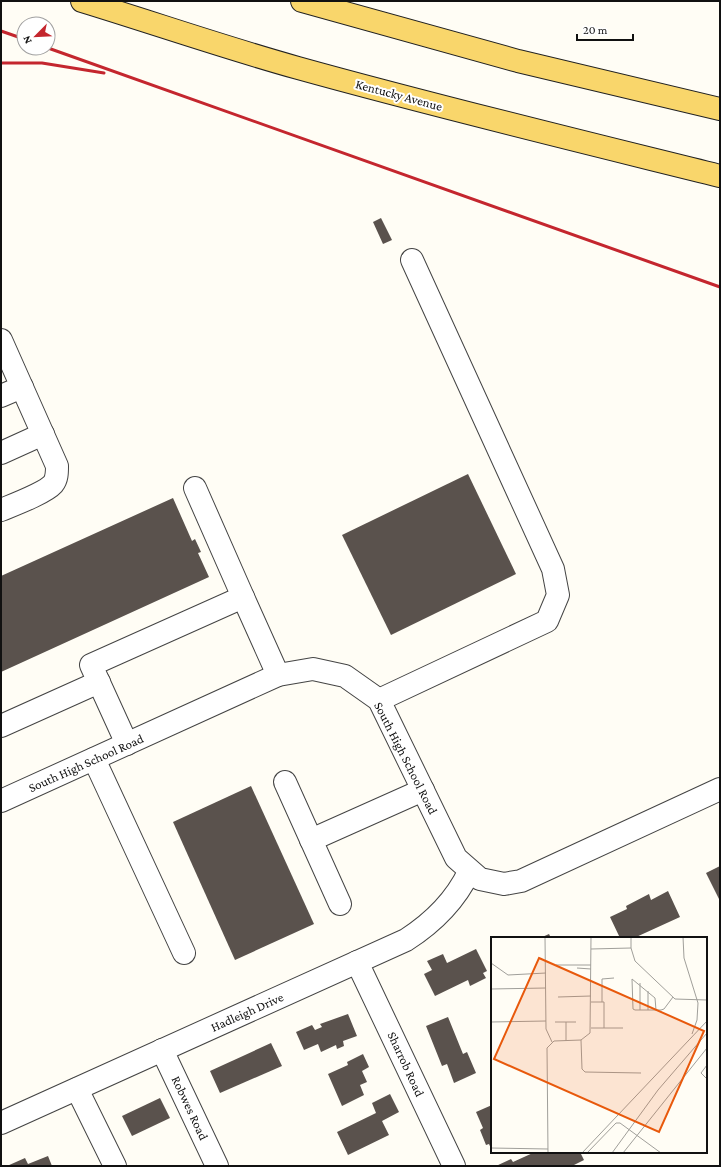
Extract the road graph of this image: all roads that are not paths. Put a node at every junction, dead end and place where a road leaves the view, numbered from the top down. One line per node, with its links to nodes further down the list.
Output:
1 (82, 1): 4 (main road, Kentucky Avenue)
2 (302, 1): 3 (main road)
3 (720, 109)
4 (720, 176)
5 (412, 260): 16 (street)
6 (1, 340): 7 (street)
7 (22, 387): 8 (street); 9 (street)
8 (1, 396)
9 (43, 434): 10 (street); 12 (street)
10 (1, 453)
11 (195, 488): 13 (street)
12 (1, 510)
13 (243, 597): 14 (street); 15 (street)
14 (278, 675): 16 (street, South High School Road); 18 (street, South High School Road)
15 (98, 682): 17 (street); 18 (street)
16 (379, 700): 22 (street, South High School Road)
17 (1, 726)
18 (127, 744): 19 (street, South High School Road)
19 (94, 759): 23 (street, South High School Road); 27 (street)
20 (284, 782): 24 (street)
21 (720, 789): 25 (street, South High School Road)
22 (423, 790): 24 (street); 25 (street, South High School Road)
23 (1, 801)
24 (311, 840): 26 (street)
25 (469, 872): 28 (street, Hadleigh Drive)
26 (340, 904)
27 (184, 953)
28 (357, 962): 29 (street, Hadleigh Drive); 34 (street, Sharrob Road)
29 (162, 1050): 30 (street, Hadleigh Drive); 33 (street, Robwes Road)
30 (77, 1089): 31 (street, Hadleigh Drive); 32 (street)
31 (1, 1123)
32 (115, 1166)
33 (217, 1166)
34 (454, 1166)

